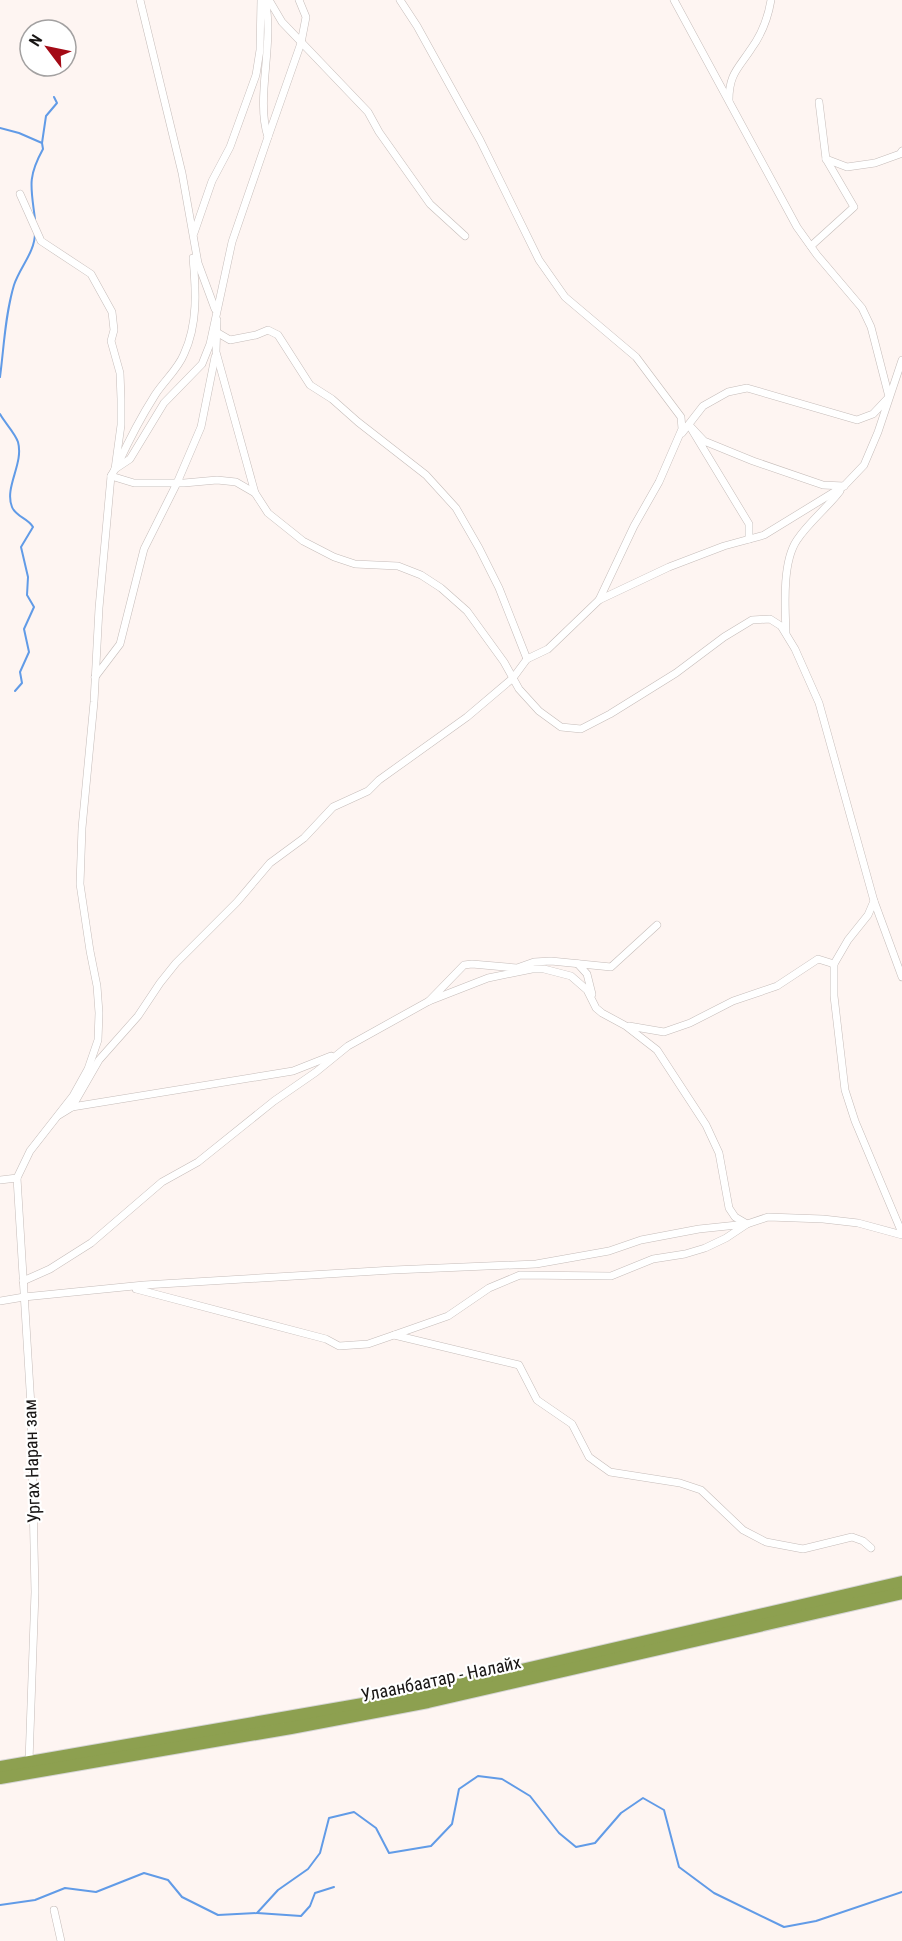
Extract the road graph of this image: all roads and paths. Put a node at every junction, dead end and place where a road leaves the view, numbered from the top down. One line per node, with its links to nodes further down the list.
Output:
1 (140, 0): 17 (street)
2 (261, 0): 17 (street)
3 (267, 0): 10 (street); 13 (street)
4 (299, 0): 10 (street)
5 (400, 0): 26 (street)
6 (674, 0): 9 (street)
7 (679, 0): 9 (street)
8 (771, 0): 12 (street)
9 (678, 9): 12 (street)
10 (301, 42): 13 (street); 18 (street)
11 (819, 102): 15 (street)
12 (729, 103): 19 (street)
13 (268, 137): 20 (street)
14 (902, 151): 15 (street)
15 (826, 159): 19 (street)
16 (20, 194): 27 (street)
17 (193, 236): 20 (street); 27 (street)
18 (465, 236)
19 (811, 246): 24 (street)
20 (216, 314): 21 (street); 27 (street)
21 (218, 333): 22 (street); 35 (street)
22 (216, 352): 29 (street); 31 (street)
23 (902, 360): 24 (street)
24 (889, 397): 25 (street); 30 (street)
25 (689, 425): 26 (street); 30 (street); 32 (street)
26 (677, 440): 33 (street)
27 (115, 469): 28 (street)
28 (111, 476): 29 (street); 36 (street)
29 (177, 483): 31 (street); 36 (street)
30 (844, 486): 32 (street); 34 (street)
31 (255, 493): 37 (street)
32 (749, 539): 33 (street)
33 (599, 600): 35 (street)
34 (786, 635): 37 (street); 38 (street)
35 (527, 659): 37 (street)
36 (96, 677): 49 (street)
37 (513, 678): 48 (street)
38 (874, 901): 41 (street); 43 (street)
39 (657, 924): 40 (street)
40 (576, 963): 42 (street); 44 (street); 45 (street)
41 (834, 964): 46 (street); 53 (street)
42 (532, 969): 44 (street); 45 (street)
43 (902, 976)
44 (593, 999): 46 (street)
45 (429, 1001): 47 (street)
46 (626, 1026): 52 (street)
47 (337, 1054): 48 (street); 54 (street)
48 (72, 1107): 49 (street)
49 (59, 1115): 50 (street)
50 (17, 1178): 51 (street); 54 (street, Ургах Наран зам)
51 (0, 1180)
52 (747, 1224): 53 (street); 55 (street); 58 (street)
53 (902, 1234)
54 (23, 1281): 56 (street, Ургах Наран зам)
55 (133, 1287): 56 (street); 58 (street)
56 (24, 1297): 57 (street); 62 (street, Ургах Наран зам)
57 (0, 1301)
58 (394, 1335): 59 (street)
59 (871, 1548)
60 (902, 1582): 62 (highway, Улаанбаатар - Налайх)
61 (902, 1593): 64 (highway, Улаанбаатар - Налайх)
62 (29, 1761): 63 (highway, Улаанбаатар - Налайх)
63 (0, 1767)
64 (0, 1778)
65 (54, 1910): 66 (street)
66 (61, 1941)

